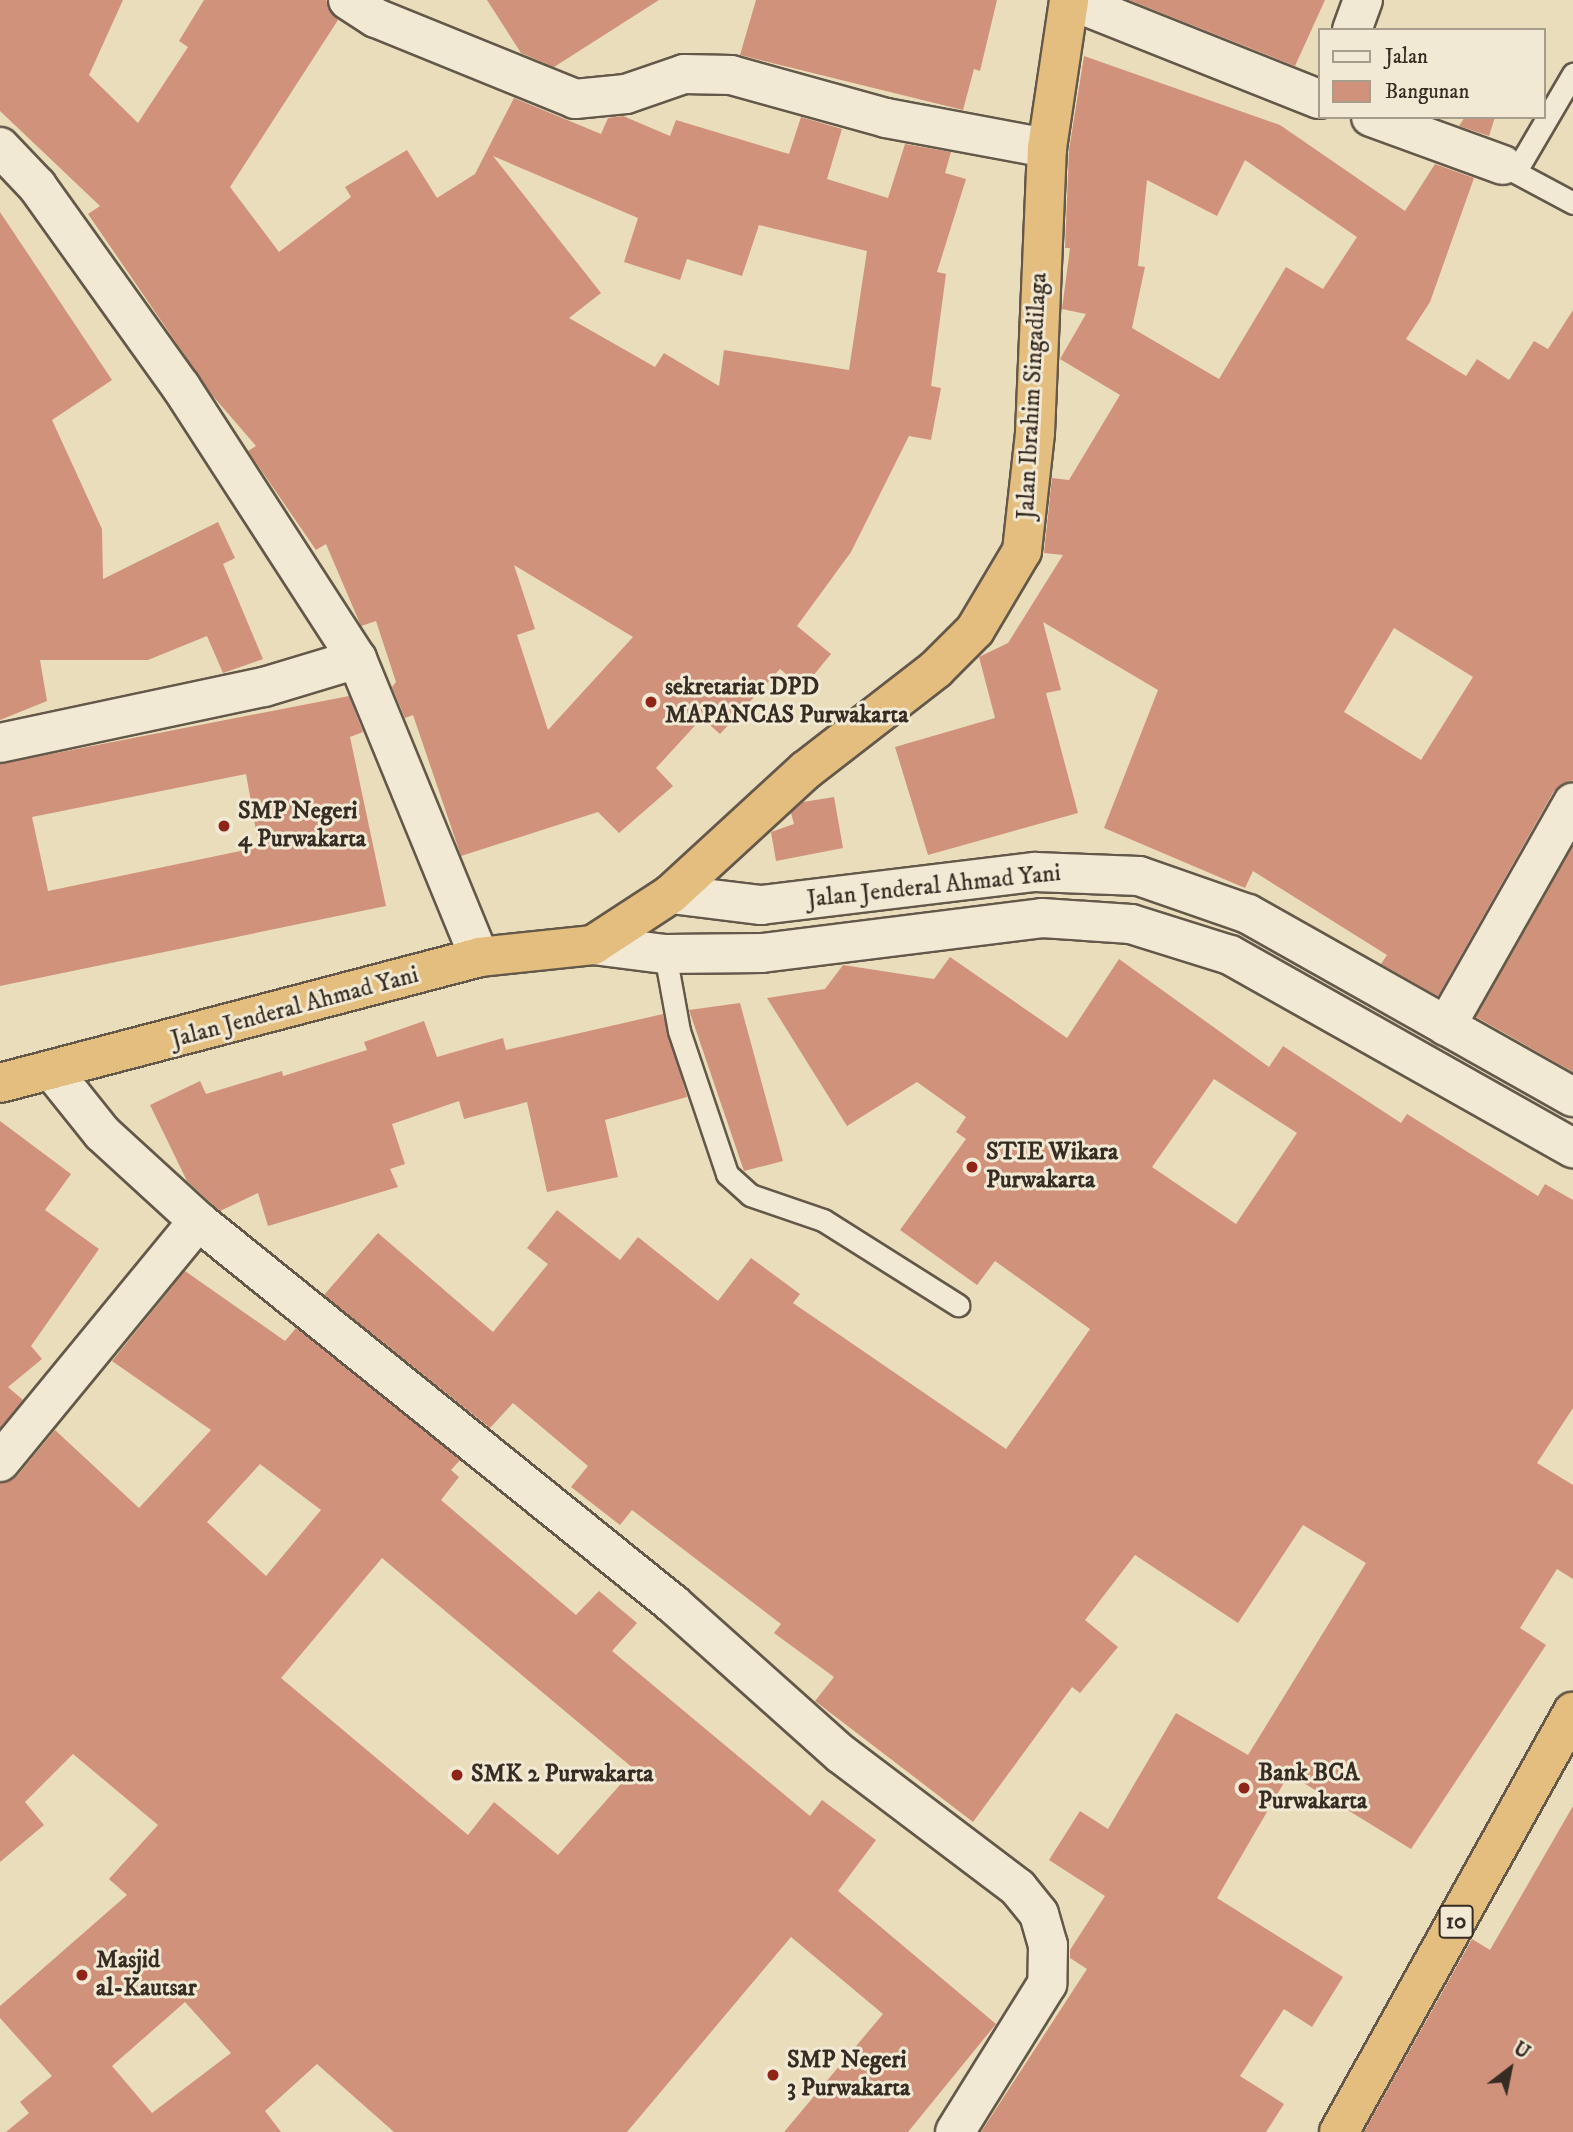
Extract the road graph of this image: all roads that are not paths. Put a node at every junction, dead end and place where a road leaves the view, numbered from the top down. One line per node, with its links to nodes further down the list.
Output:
1 (348, 0): 11 (street)
2 (1070, 0): 6 (street); 11 (highway, Jalan Ibrahim Singadilaga)
3 (1363, 0): 4 (street)
4 (1353, 28)
5 (1573, 74): 7 (lane)
6 (1318, 99)
7 (1545, 116)
8 (1376, 119): 12 (street)
9 (1543, 119): 12 (lane)
10 (0, 147): 14 (street)
11 (1046, 148): 18 (highway, Jalan Ibrahim Singadilaga)
12 (1510, 168): 13 (lane)
13 (1573, 203)
14 (356, 659): 15 (street); 22 (street)
15 (0, 743)
16 (1573, 802): 25 (street)
17 (1035, 872): 18 (street, Jalan Jenderal Ahmad Yani); 19 (street); 23 (street, Jalan Jenderal Ahmad Yani)
18 (671, 894): 20 (highway, Jalan Jenderal Ahmad Yani)
19 (1042, 918): 21 (street, Jalan Jenderal Ahmad Yani); 24 (street, Jalan Jenderal Ahmad Yani)
20 (593, 946): 21 (street, Jalan Jenderal Ahmad Yani); 22 (highway, Jalan Jenderal Ahmad Yani)
21 (665, 954): 31 (lane)
22 (479, 957): 26 (highway, Jalan Jenderal Ahmad Yani)
23 (1339, 967): 24 (street); 25 (street, Jalan Jenderal Ahmad Yani)
24 (1318, 1004): 29 (street, Jalan Jenderal Ahmad Yani)
25 (1446, 1026): 28 (street, Jalan Jenderal Ahmad Yani)
26 (54, 1073): 27 (highway, Jalan Jenderal Ahmad Yani); 30 (street)
27 (0, 1083)
28 (1573, 1097)
29 (1573, 1148)
30 (198, 1221): 32 (street); 34 (street)
31 (958, 1305)
32 (0, 1462)
33 (1573, 1712): 35 (highway, 10)
34 (955, 2132)
35 (1339, 2132)

